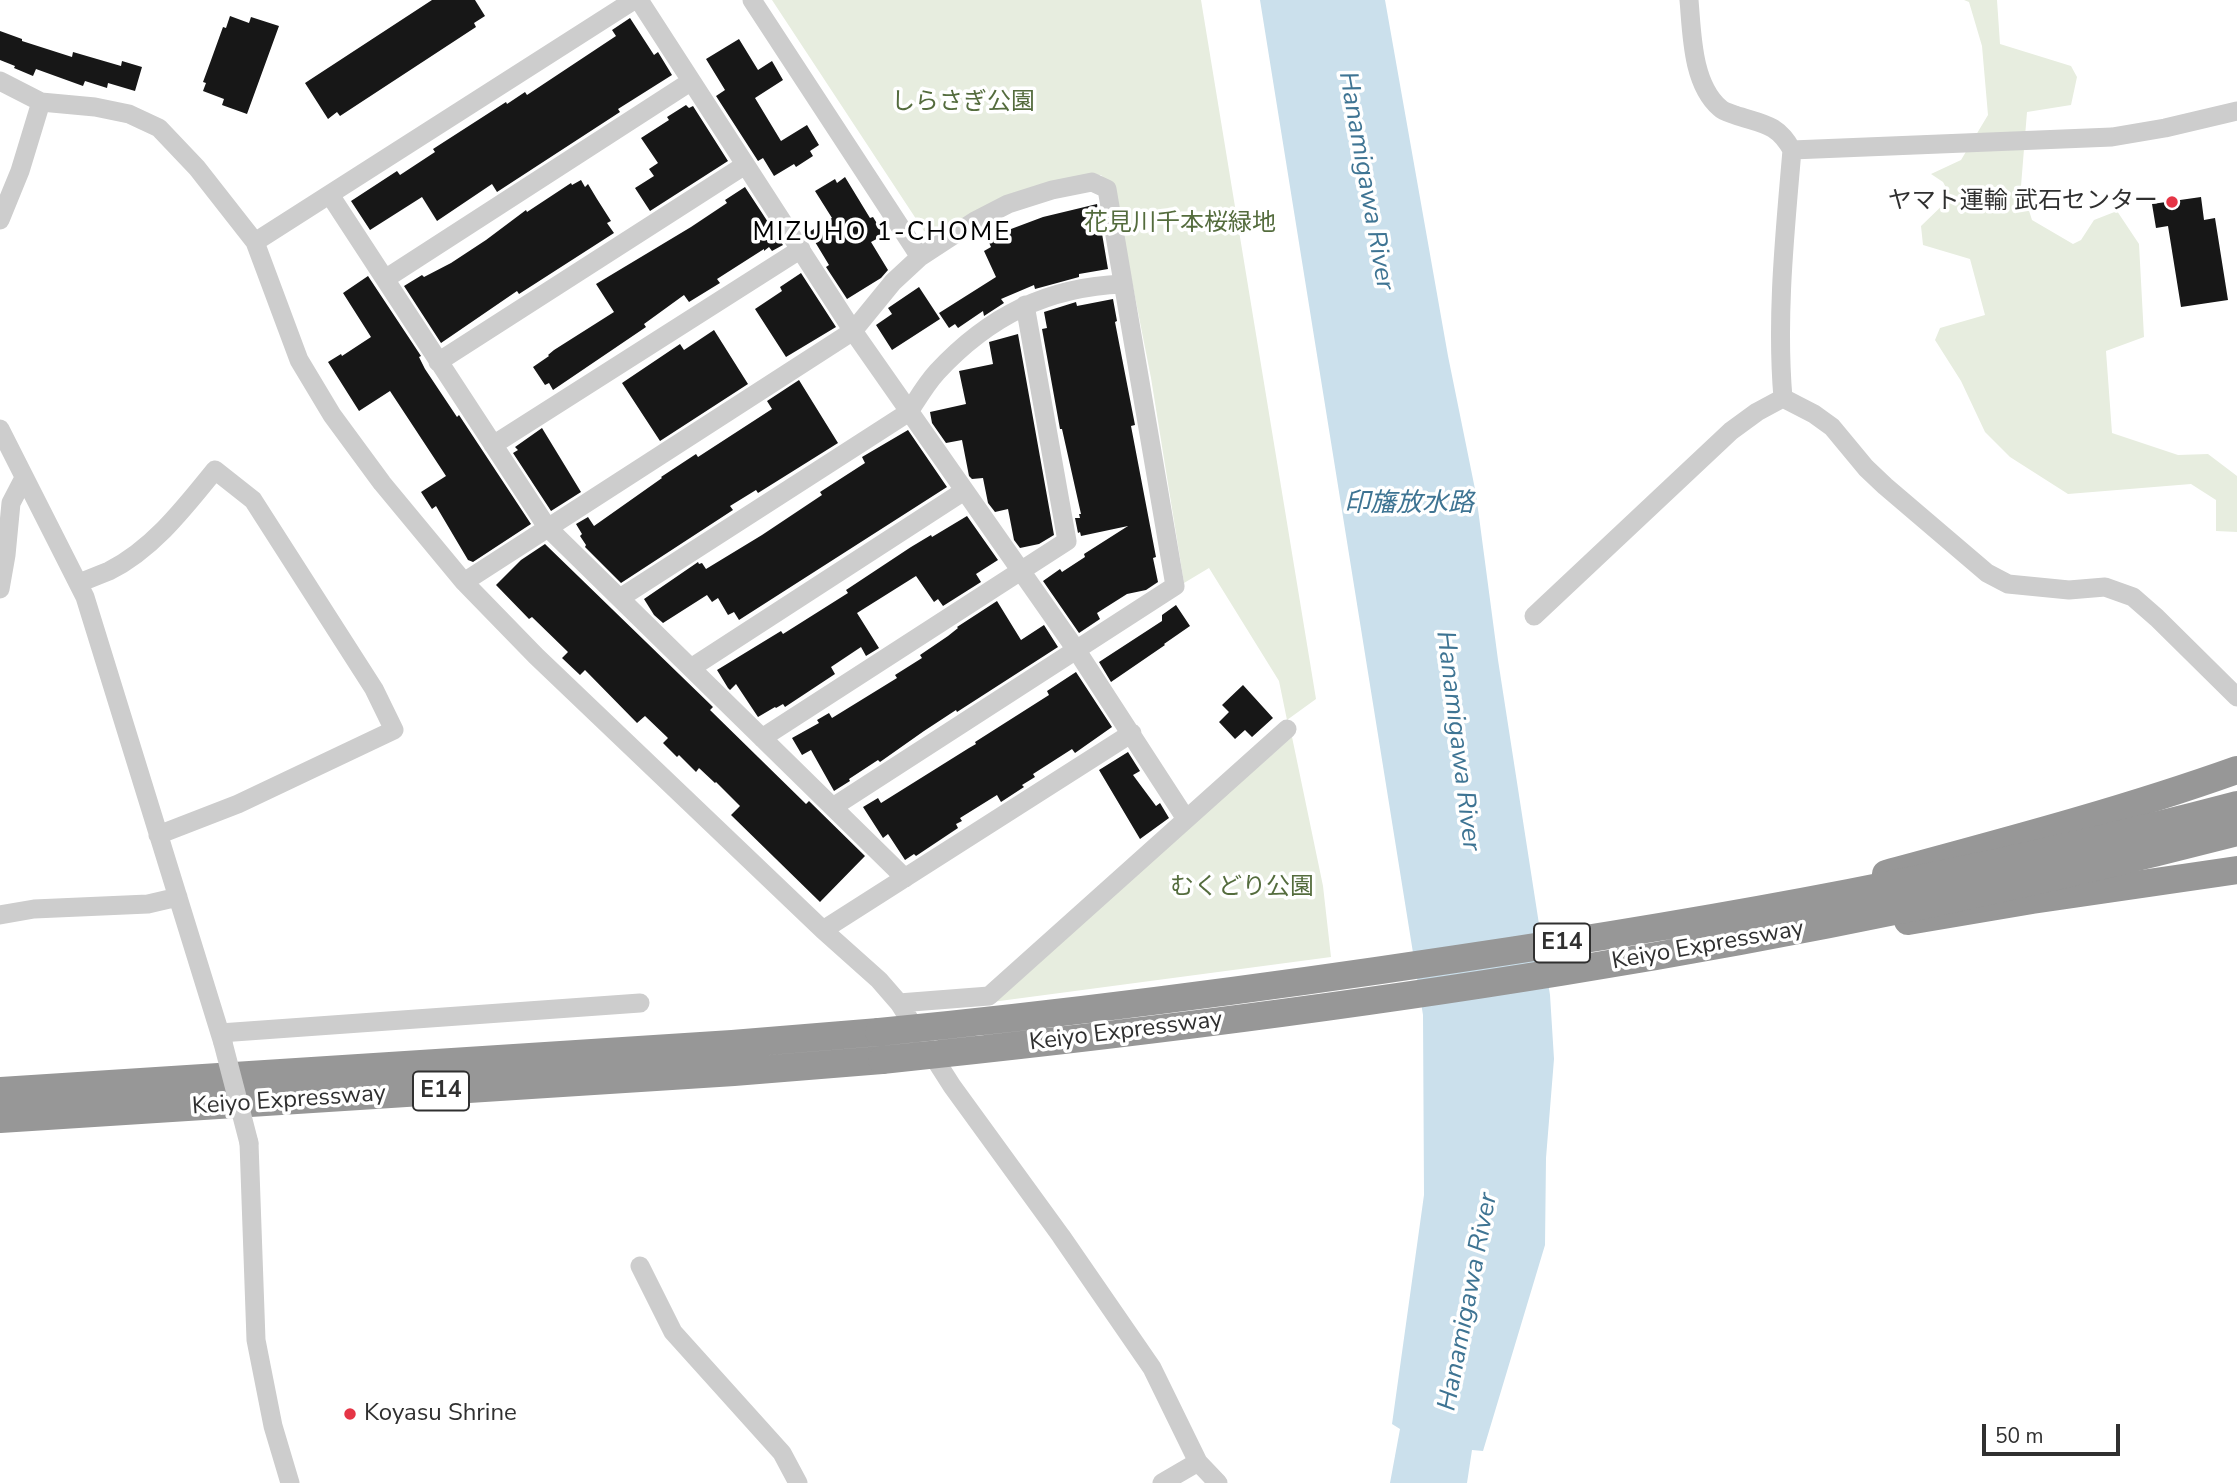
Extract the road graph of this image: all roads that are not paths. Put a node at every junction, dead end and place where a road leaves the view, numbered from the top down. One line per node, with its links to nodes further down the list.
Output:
1 (637, 0): 5 (street); 10 (street)
2 (752, 0): 14 (street)
3 (1689, 0): 8 (street)
4 (0, 80): 6 (street)
5 (690, 82): 9 (street); 15 (street)
6 (41, 102): 11 (street); 12 (street)
7 (2237, 111): 8 (street)
8 (1792, 150): 20 (street)
9 (745, 165): 13 (street); 19 (street)
10 (330, 195): 12 (street); 15 (street)
11 (0, 220)
12 (255, 242): 28 (street)
13 (800, 249): 18 (street); 23 (street)
14 (920, 257): 16 (street); 18 (street)
15 (385, 279): 19 (street)
16 (1123, 284): 17 (street); 33 (street)
17 (1025, 305): 21 (street); 27 (street)
18 (853, 331): 21 (street); 26 (street)
19 (439, 362): 23 (street)
20 (1783, 398): 32 (street); 35 (street)
21 (909, 412): 25 (street); 31 (street)
22 (0, 429): 24 (street)
23 (493, 445): 26 (street)
24 (24, 478): 29 (street); 30 (street)
25 (964, 492): 27 (street); 34 (street)
26 (547, 527): 28 (street); 31 (street)
27 (1022, 571): 33 (street); 38 (street)
28 (464, 582): 49 (street)
29 (79, 583): 44 (street); 44 (street)
30 (0, 589)
31 (620, 598): 34 (street)
32 (1534, 616)
33 (1077, 651): 37 (street); 41 (street)
34 (691, 668): 38 (street)
35 (2237, 697)
36 (1287, 729): 42 (street)
37 (1132, 733): 42 (street); 46 (street)
38 (762, 738): 41 (street)
39 (2237, 770): 50 (highway, bridge)
40 (2237, 805): 50 (highway, Keiyo Expressway / E14, bridge)
41 (834, 807): 46 (street)
42 (1186, 819): 52 (street)
43 (2237, 832): 50 (highway, Keiyo Expressway / E14, bridge)
44 (158, 835): 47 (street)
45 (2237, 870): 50 (highway, bridge)
46 (905, 878): 49 (street)
47 (178, 897): 48 (street); 53 (street)
48 (0, 915)
49 (824, 930): 52 (street)
50 (1665, 940): 54 (highway, Keiyo Expressway / E14, bridge)
51 (640, 1003): 53 (street)
52 (898, 1003): 58 (street)
53 (222, 1038): 59 (street, bridge)
54 (880, 1046): 55 (highway, Keiyo Expressway / E14); 56 (highway, Keiyo Expressway / E14)
55 (0, 1091)
56 (0, 1119)
57 (640, 1266): 60 (street)
58 (1198, 1462): 61 (street); 62 (street)
59 (290, 1483)
60 (798, 1483)
61 (1162, 1483)
62 (1218, 1483)

